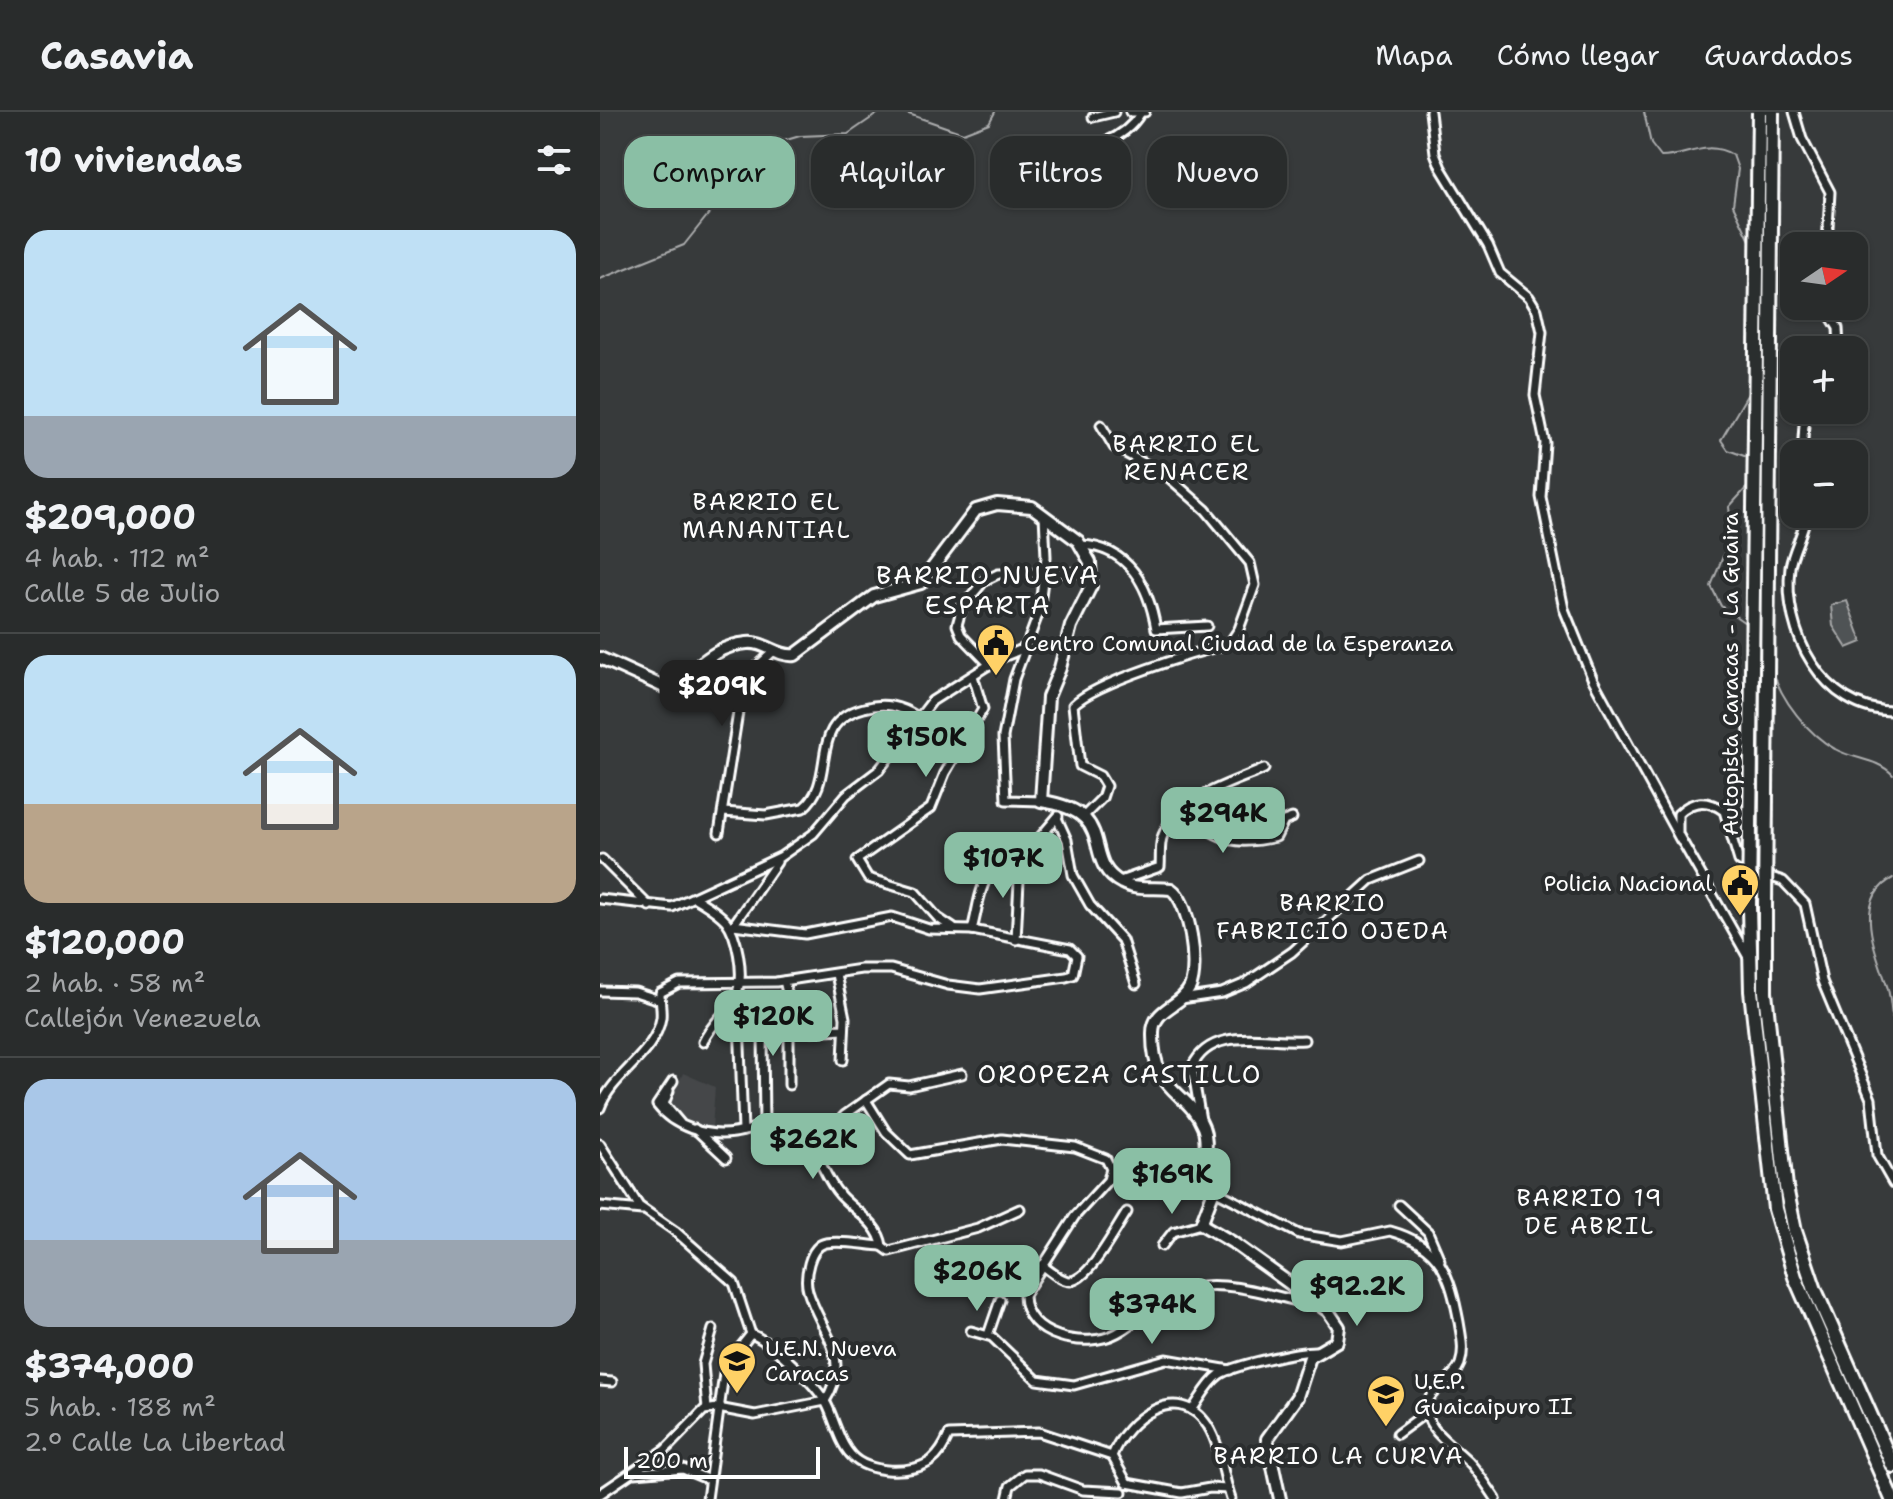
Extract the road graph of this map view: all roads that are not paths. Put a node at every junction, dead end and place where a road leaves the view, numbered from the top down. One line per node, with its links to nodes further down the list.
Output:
1 (1114, 112): 8 (street)
2 (1130, 112): 7 (street)
3 (1430, 112): 34 (street)
4 (1759, 112): 47 (highway, Autopista Caracas - La Guaira, bridge)
5 (1772, 112): 102 (highway, Autopista Caracas - La Guaira, bridge)
6 (1794, 112): 10 (street)
7 (1143, 113): 9 (street)
8 (1093, 117)
9 (1115, 136)
10 (1828, 232)
11 (1101, 425): 30 (street)
12 (1044, 513): 14 (street); 16 (street); 19 (street)
13 (1802, 528): 23 (street)
14 (1081, 545): 15 (street); 17 (street)
15 (1091, 572): 16 (street); 26 (street)
16 (1044, 573): 18 (street); 21 (street)
17 (1207, 626)
18 (1025, 648): 21 (street); 26 (street)
19 (774, 651): 20 (street); 28 (street)
20 (600, 658)
21 (990, 665): 22 (street)
22 (973, 676): 24 (street); 44 (street)
23 (1893, 711)
24 (918, 717): 28 (street); 35 (street)
25 (1264, 769): 29 (street)
26 (1041, 801): 27 (street)
27 (1066, 805): 30 (street); 31 (street)
28 (723, 812): 33 (street)
29 (1181, 813): 32 (street); 39 (street)
30 (1083, 817): 39 (street)
31 (1057, 818): 37 (street); 51 (street)
32 (1292, 818)
33 (719, 833)
34 (1681, 841): 47 (street); 73 (street)
35 (780, 857): 40 (street); 43 (street)
36 (602, 859): 42 (street)
37 (1020, 861): 45 (street); 46 (street)
38 (1419, 861): 55 (street)
39 (1118, 881): 55 (street)
40 (695, 898): 42 (street); 43 (street)
41 (600, 899): 42 (street)
42 (649, 906)
43 (732, 927): 44 (street); 49 (street)
44 (956, 929): 45 (street)
45 (972, 930): 46 (street)
46 (1016, 940): 48 (street)
47 (1750, 961): 114 (highway, Autopista Caracas - La Guaira)
48 (836, 974): 50 (street); 56 (street)
49 (741, 981): 50 (street); 53 (street); 54 (street)
50 (784, 981): 57 (street)
51 (1136, 984)
52 (600, 991): 54 (street)
53 (738, 995): 60 (street); 69 (street)
54 (660, 1000): 65 (street)
55 (1179, 1000): 67 (street)
56 (844, 1029): 57 (street); 61 (street)
57 (797, 1032): 63 (street)
58 (763, 1034): 66 (street)
59 (1304, 1040): 67 (street)
60 (703, 1042)
61 (843, 1060)
62 (962, 1074): 64 (street)
63 (789, 1085)
64 (866, 1100): 71 (street); 84 (street)
65 (600, 1108)
66 (764, 1125): 69 (street); 71 (street)
67 (1202, 1126): 74 (street)
68 (689, 1128): 68 (street); 69 (street); 72 (street)
69 (743, 1131)
70 (601, 1148): 78 (street)
71 (811, 1149): 81 (street)
72 (726, 1158)
73 (1893, 1183)
74 (1214, 1190): 80 (street); 83 (street)
75 (1399, 1205): 83 (street)
76 (600, 1206): 78 (street)
77 (1020, 1209): 81 (street)
78 (643, 1210): 89 (street)
79 (1127, 1212): 84 (street)
80 (1201, 1224): 82 (street); 86 (street)
81 (882, 1246): 95 (street)
82 (1162, 1246)
83 (1440, 1262): 99 (street)
84 (1042, 1265): 86 (street)
85 (1000, 1300): 90 (street)
86 (1315, 1305): 91 (street)
87 (713, 1329): 97 (street)
88 (971, 1331): 90 (street)
89 (751, 1334): 95 (street); 96 (street)
90 (988, 1335): 92 (street)
91 (1317, 1351): 92 (street); 112 (street)
92 (1230, 1370): 98 (street)
93 (600, 1381): 94 (street)
94 (612, 1382)
95 (825, 1401): 96 (street); 101 (street)
96 (718, 1408): 97 (street); 104 (street)
97 (707, 1409): 103 (street)
98 (1192, 1410): 101 (street); 106 (street)
99 (1427, 1412): 100 (street); 113 (street)
100 (1397, 1434)
101 (1112, 1456): 105 (street)
102 (1893, 1466)
103 (629, 1473): 104 (street); 107 (street)
104 (707, 1479): 109 (street)
105 (1127, 1483): 106 (street); 108 (street)
106 (1228, 1489): 111 (street)
107 (600, 1494)
108 (1122, 1496): 110 (street)
109 (707, 1499)
110 (1007, 1499)
111 (1231, 1499)
112 (1280, 1499)
113 (1496, 1499)
114 (1892, 1499)

